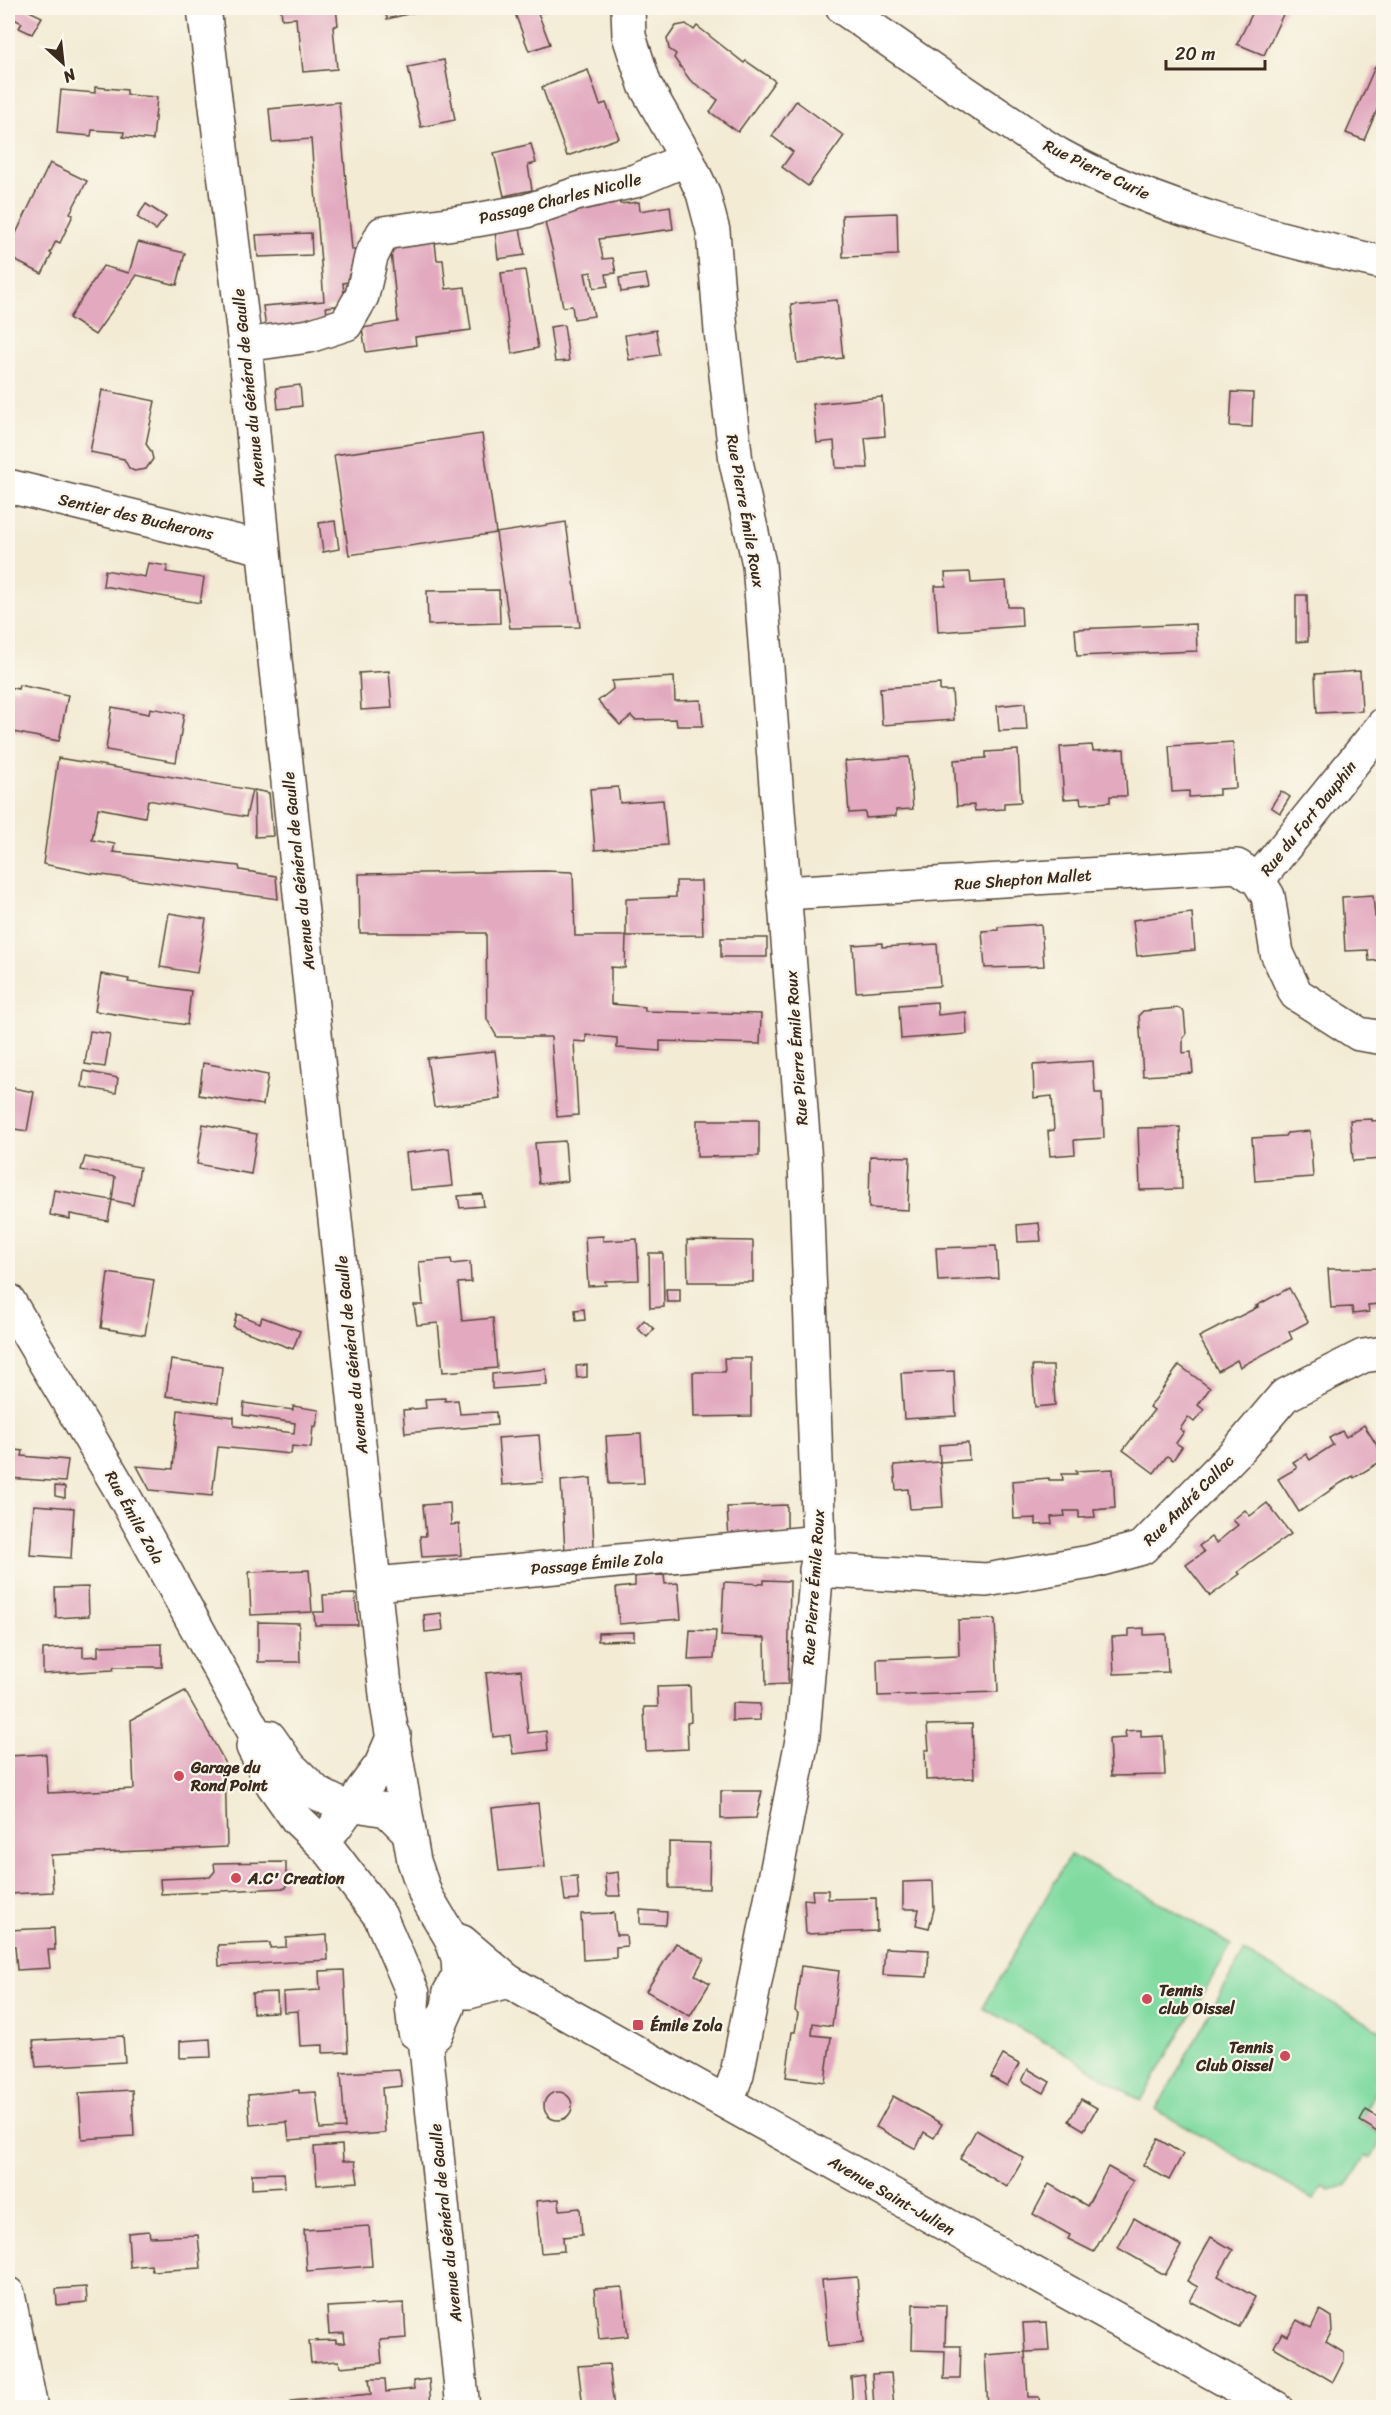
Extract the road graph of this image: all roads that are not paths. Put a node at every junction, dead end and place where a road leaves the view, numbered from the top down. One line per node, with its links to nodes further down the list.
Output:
1 (204, 8): 6 (street, Avenue du Général de Gaulle)
2 (628, 8): 4 (street, Rue Pierre Émile Roux)
3 (843, 8): 5 (street, Rue Pierre Curie)
4 (687, 159): 6 (street, Passage Charles Nicolle); 11 (street, Rue Pierre Émile Roux)
5 (1383, 263)
6 (245, 345): 8 (street, Avenue du Général de Gaulle)
7 (8, 486): 8 (street, Sentier des Bucherons)
8 (263, 548): 16 (street, Avenue du Général de Gaulle)
9 (1383, 724): 10 (street, Rue du Fort Dauphin)
10 (1258, 880): 11 (street, Rue Shepton Mallet); 12 (street, Rue du Fort Dauphin)
11 (784, 893): 15 (street, Rue Pierre Émile Roux)
12 (1383, 1038)
13 (8, 1300): 18 (street, Rue Émile Zola)
14 (1383, 1353): 15 (street, Rue André Callac)
15 (817, 1556): 16 (street, Passage Émile Zola); 27 (street, Rue Pierre Émile Roux)
16 (376, 1584): 17 (street, Avenue du Général de Gaulle)
17 (394, 1735): 19 (street); 20 (street, Avenue du Général de Gaulle)
18 (257, 1737): 19 (street, Rue Émile Zola); 21 (street, Rue Émile Zola)
19 (352, 1807): 20 (street); 21 (street)
20 (409, 1832): 22 (street, Avenue du Général de Gaulle)
21 (332, 1852): 25 (street, Avenue du Général de Gaulle)
22 (451, 1938): 23 (street, Avenue Saint-Julien); 24 (street, Avenue du Général de Gaulle)
23 (508, 1981): 24 (street); 27 (street, Avenue Saint-Julien)
24 (450, 1992): 25 (street); 26 (street, Avenue du Général de Gaulle)
25 (413, 1993): 26 (street, Avenue du Général de Gaulle)
26 (425, 2038): 30 (street, Avenue du Général de Gaulle)
27 (727, 2102): 31 (street, Avenue Saint-Julien)
28 (8, 2294): 29 (street)
29 (31, 2408)
30 (463, 2408)
31 (1276, 2408)

